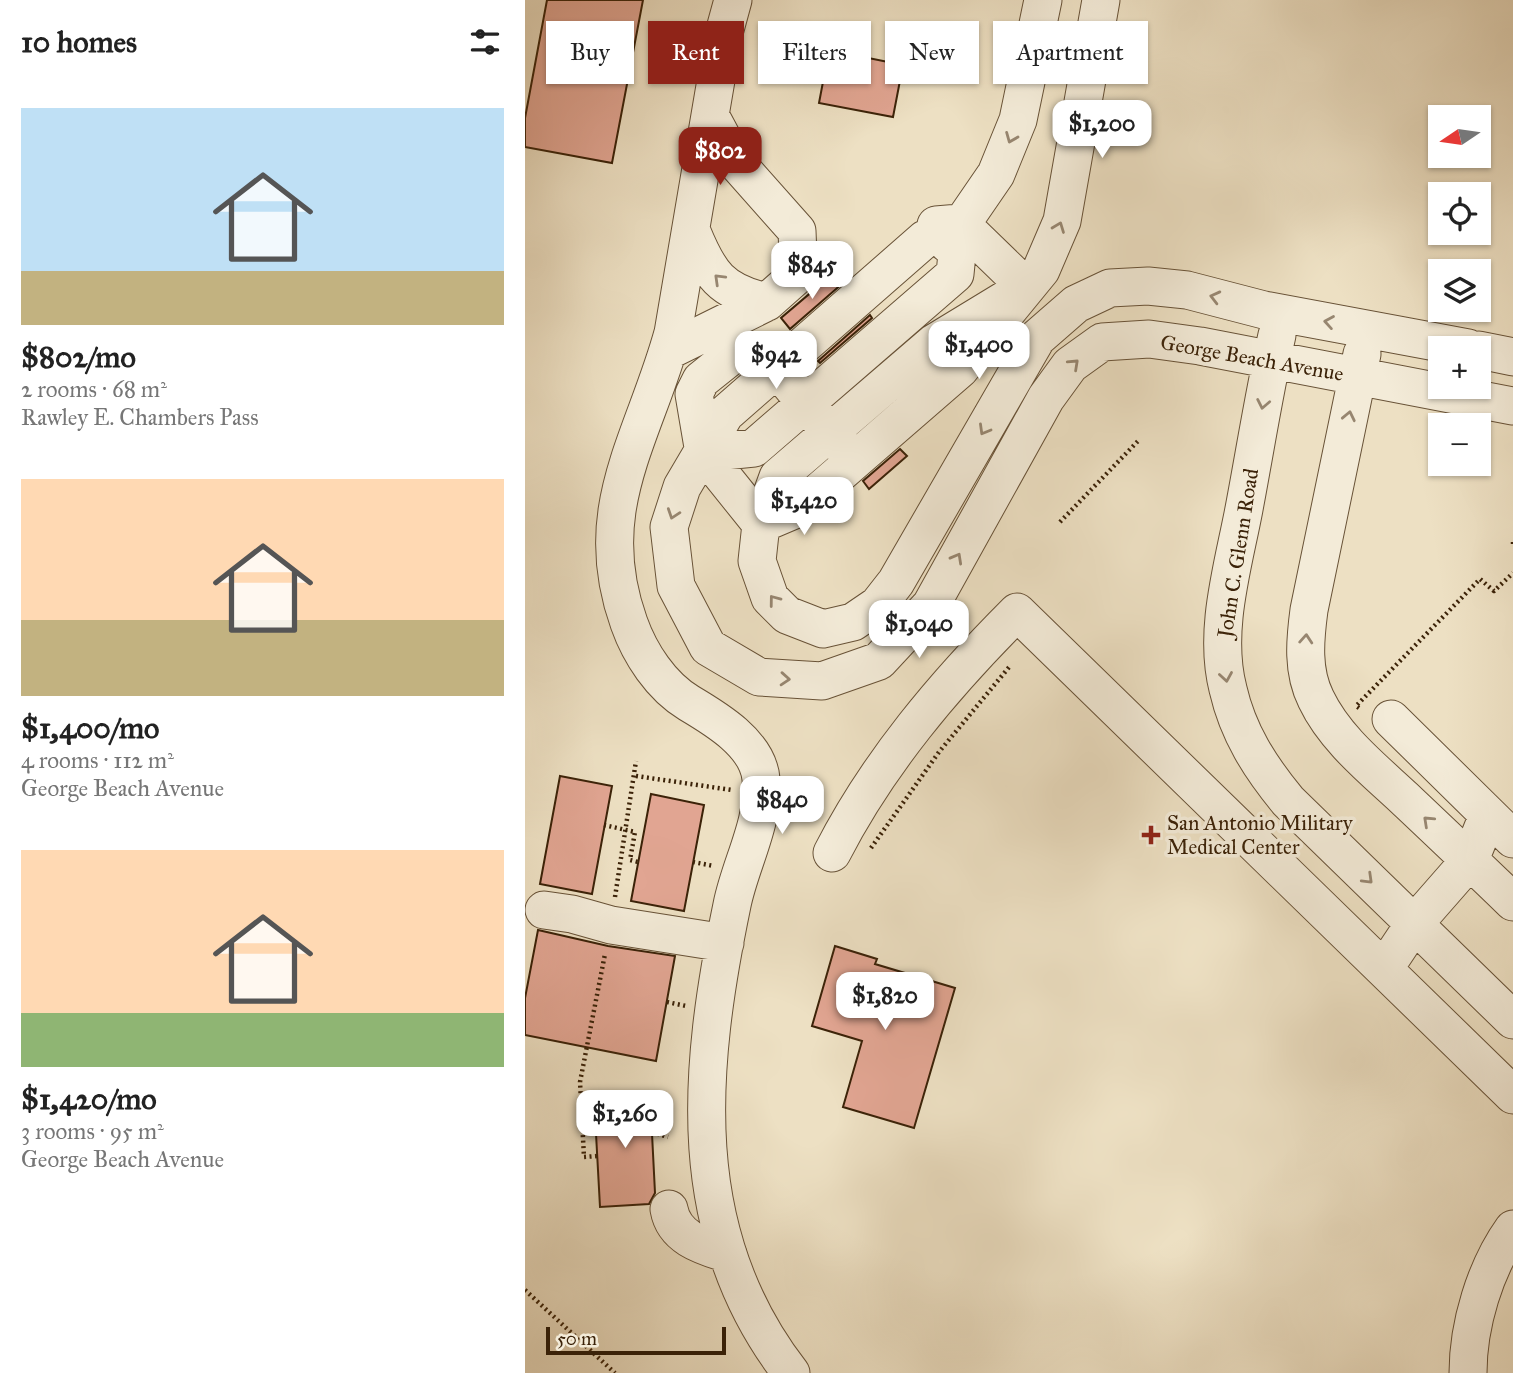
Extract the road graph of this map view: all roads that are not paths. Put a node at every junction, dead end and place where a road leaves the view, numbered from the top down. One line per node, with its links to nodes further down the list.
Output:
1 (733, 0): 4 (street)
2 (1043, 0): 5 (street, one-way to 5)
3 (1101, 0): 7 (street, one-way to 3)
4 (711, 117): 6 (street); 8 (street)
5 (960, 223): 7 (street); 17 (street, George Beach Avenue)
6 (692, 232): 8 (street, one-way to 6); 12 (street)
7 (1026, 287): 19 (street); 20 (street)
8 (767, 302): 12 (street)
9 (1281, 313): 10 (street, one-way to 9); 15 (street, John C. Glenn Road); 23 (street, one-way to 23)
10 (1367, 329): 11 (street); 16 (street)
11 (1428, 340)
12 (668, 351): 31 (street)
13 (1491, 352): 14 (street)
14 (1513, 357)
15 (1272, 359): 16 (street, George Beach Avenue); 21 (street, George Beach Avenue, one-way to 15); 30 (street, John C. Glenn Road, one-way to 30)
16 (1357, 376): 18 (street, George Beach Avenue); 27 (street, one-way to 16)
17 (784, 378): 20 (street); 21 (street, George Beach Avenue)
18 (1513, 406)
19 (907, 413): 20 (street); 22 (street)
20 (842, 446): 22 (street); 23 (street)
21 (703, 453): 23 (street)
22 (825, 486): 23 (street)
23 (761, 524)
24 (1379, 717): 25 (street)
25 (1500, 827): 27 (street)
26 (832, 853): 32 (street)
27 (1470, 860): 28 (street); 30 (street)
28 (1513, 902)
29 (544, 910): 31 (street)
30 (1415, 924): 32 (street); 33 (street, John C. Glenn Road)
31 (725, 943): 37 (street)
32 (1384, 969): 34 (street)
33 (1513, 1020)
34 (1507, 1077)
35 (669, 1209): 37 (street)
36 (1513, 1229): 39 (street)
37 (728, 1254): 38 (street)
38 (791, 1373)
39 (1468, 1373)

